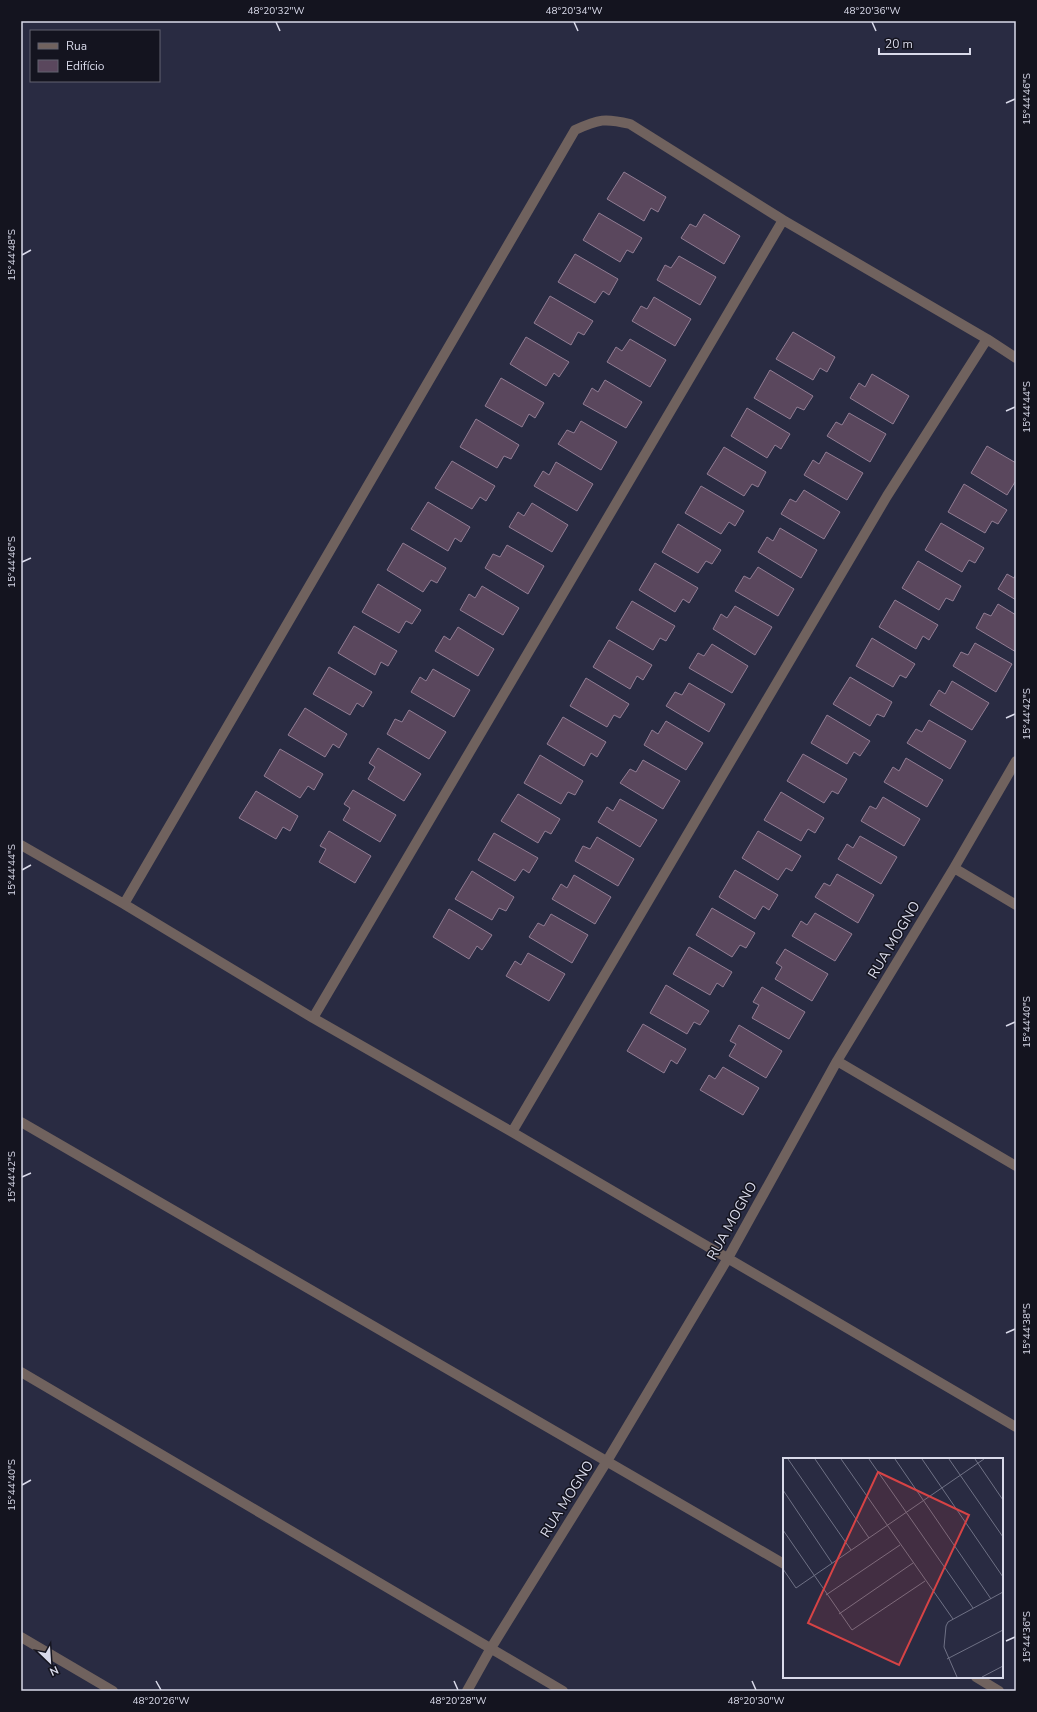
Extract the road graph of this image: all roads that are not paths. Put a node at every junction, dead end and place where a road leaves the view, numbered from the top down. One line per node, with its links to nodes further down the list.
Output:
1 (783, 220): 2 (street); 7 (street); 9 (street)
2 (987, 339): 3 (street); 12 (street)
3 (1016, 358)
4 (1016, 761): 6 (street, RUA MOGNO)
5 (21, 845): 7 (street)
6 (954, 868): 8 (street); 10 (street, RUA MOGNO)
7 (124, 904): 9 (street)
8 (1016, 905)
9 (313, 1018): 12 (street)
10 (837, 1061): 13 (street); 14 (street, RUA MOGNO)
11 (21, 1122): 17 (street)
12 (512, 1132): 14 (street)
13 (1016, 1166)
14 (728, 1258): 16 (street); 17 (street, RUA MOGNO)
15 (21, 1372): 20 (street)
16 (1016, 1427)
17 (607, 1460): 18 (street); 20 (street, RUA MOGNO)
18 (783, 1563)
19 (21, 1637): 22 (street)
20 (491, 1648): 23 (street, RUA MOGNO); 24 (street)
21 (978, 1678): 25 (street)
22 (113, 1691)
23 (467, 1691)
24 (563, 1691)
25 (999, 1691)

